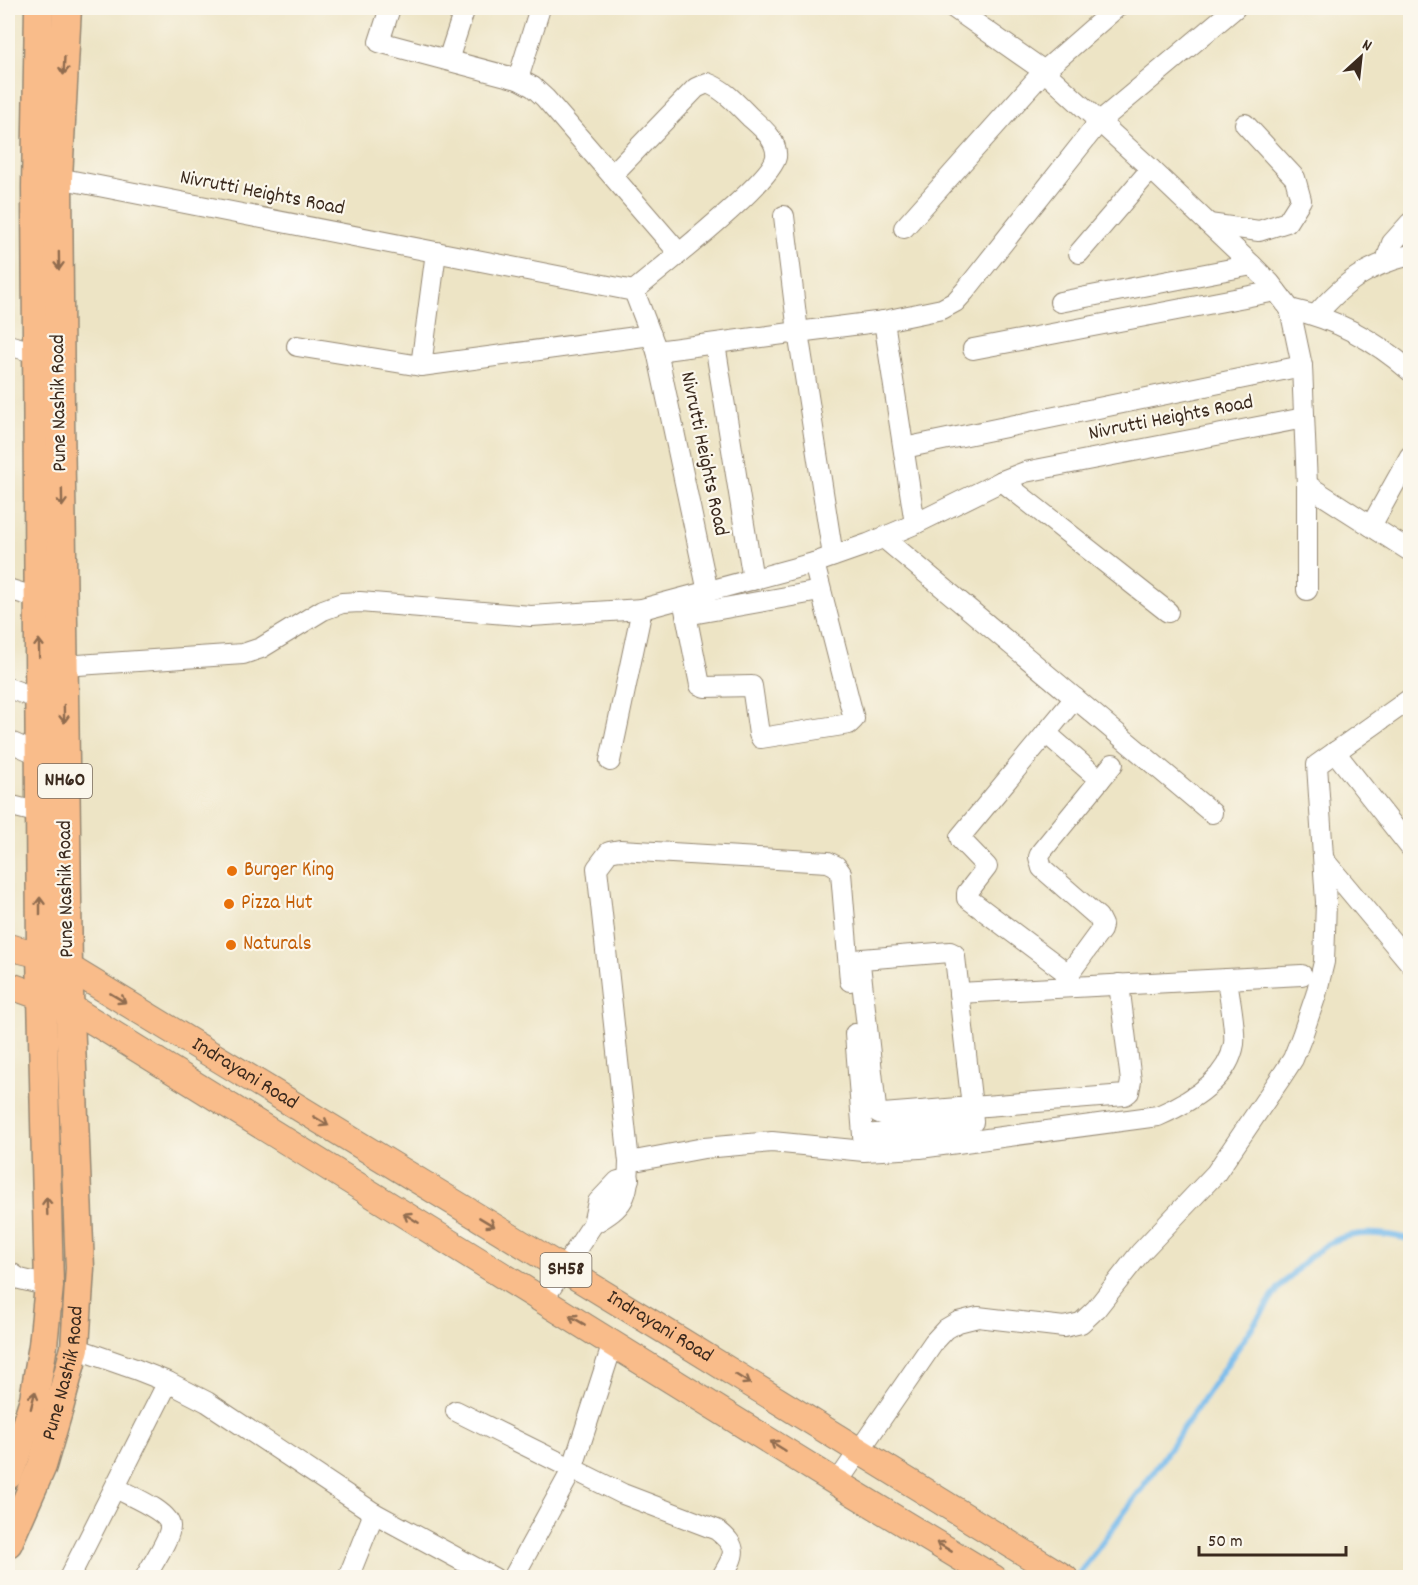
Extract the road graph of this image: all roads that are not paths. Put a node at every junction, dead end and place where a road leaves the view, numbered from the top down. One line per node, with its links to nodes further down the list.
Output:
1 (39, 8): 39 (highway, Pune Nashik Road / NH60)
2 (67, 8): 16 (highway, Pune Nashik Road / NH60, one-way to 16)
3 (390, 8): 9 (street)
4 (465, 8): 9 (street)
5 (540, 8): 11 (street)
6 (954, 8): 10 (street)
7 (1116, 8): 10 (street)
8 (1235, 8): 12 (street)
9 (448, 60): 11 (street)
10 (1044, 71): 12 (street); 20 (street)
11 (518, 79): 15 (street)
12 (1099, 122): 14 (street); 32 (street)
13 (1245, 123): 19 (street)
14 (1151, 169): 19 (street); 23 (street)
15 (612, 175): 22 (street); 22 (street)
16 (58, 178): 21 (street, Nivrutti Heights Road); 63 (highway, Pune Nashik Road / NH60, one-way to 63)
17 (784, 216): 33 (street)
18 (1410, 223): 25 (street)
19 (1209, 224): 26 (street)
20 (904, 228)
21 (436, 252): 27 (street, Nivrutti Heights Road); 40 (street)
22 (679, 253): 27 (street)
23 (1079, 253)
24 (1410, 255): 25 (street)
25 (1386, 261): 31 (street)
26 (1252, 265): 28 (street); 29 (street)
27 (634, 291): 34 (street, Nivrutti Heights Road)
28 (1276, 291): 30 (street); 38 (street)
29 (1060, 303)
30 (1290, 309): 31 (street); 41 (street)
31 (1316, 315): 42 (street)
32 (884, 321): 33 (street); 44 (street)
33 (798, 332): 35 (street); 52 (street)
34 (654, 343): 35 (street); 40 (street); 58 (street, Nivrutti Heights Road)
35 (715, 344): 54 (street)
36 (8, 345): 39 (street)
37 (297, 346): 40 (street)
38 (973, 349)
39 (37, 352): 59 (highway, Pune Nashik Road / NH60)
40 (422, 366)
41 (1302, 366): 43 (street); 44 (street)
42 (1410, 371)
43 (1304, 418): 46 (street, Nivrutti Heights Road); 47 (street)
44 (904, 448): 48 (street)
45 (1410, 456): 49 (street)
46 (1002, 481): 48 (street, Nivrutti Heights Road); 62 (street)
47 (1307, 485): 49 (street); 56 (street)
48 (915, 524): 50 (street, Nivrutti Heights Road)
49 (1371, 526): 51 (street)
50 (884, 538): 52 (street, Nivrutti Heights Road); 65 (street)
51 (1410, 551)
52 (833, 556): 53 (street, Nivrutti Heights Road)
53 (813, 563): 54 (street, Nivrutti Heights Road); 57 (street)
54 (753, 580): 58 (street, Nivrutti Heights Road)
55 (8, 589): 59 (street)
56 (1307, 590)
57 (820, 591): 60 (street); 60 (street)
58 (708, 592): 60 (street)
59 (38, 597): 66 (highway, Pune Nashik Road / NH60, one-way to 59)
60 (685, 607): 61 (street)
61 (642, 609): 63 (street); 72 (street)
62 (1168, 612)
63 (63, 666): 83 (highway, Pune Nashik Road / NH60, one-way to 83)
64 (8, 688): 66 (street)
65 (1075, 698): 68 (street); 77 (street)
66 (39, 699): 71 (highway, Pune Nashik Road / NH60)
67 (1410, 699): 70 (street)
68 (1046, 733): 74 (street); 74 (street)
69 (8, 741): 71 (street)
70 (1335, 752): 78 (street); 79 (street)
71 (40, 755): 76 (highway, Pune Nashik Road / NH60)
72 (610, 761)
73 (1113, 764): 74 (street)
74 (1100, 780)
75 (8, 805): 76 (street)
76 (40, 813): 81 (highway, Pune Nashik Road / NH60, one-way to 76)
77 (1212, 813)
78 (1410, 847)
79 (1324, 860): 82 (street); 102 (street)
80 (8, 947): 81 (main road, Indrayani Road)
81 (41, 955): 83 (main road, Indrayani Road); 89 (highway, Pune Nashik Road / NH60)
82 (1410, 963)
83 (68, 968): 90 (highway, Pune Nashik Road / NH60); 94 (main road, Indrayani Road / SH58, one-way to 94)
84 (1302, 975): 85 (street)
85 (1227, 979): 86 (street); 92 (street)
86 (1119, 984): 88 (street); 91 (street)
87 (8, 985): 89 (main road, Indrayani Road)
88 (959, 993): 91 (street); 91 (street)
89 (41, 997): 90 (main road, Indrayani Road); 96 (highway, Pune Nashik Road / NH60, one-way to 89)
90 (70, 1007): 97 (main road, Indrayani Road / SH58, one-way to 90); 99 (highway, Pune Nashik Road / NH60)
91 (972, 1107): 92 (street)
92 (864, 1143): 93 (street); 93 (street)
93 (629, 1171): 94 (street)
94 (563, 1268): 97 (street); 102 (main road, Indrayani Road / SH58, one-way to 102)
95 (8, 1271): 96 (street)
96 (49, 1286): 104 (highway, Pune Nashik Road / NH60, one-way to 96)
97 (543, 1300): 98 (main road, Indrayani Road / SH58, one-way to 97)
98 (613, 1343): 103 (street); 105 (main road, Indrayani Road / SH58, one-way to 98)
99 (75, 1348): 100 (street); 108 (highway, Pune Nashik Road / NH60)
100 (168, 1382): 106 (street); 107 (street)
101 (456, 1411): 103 (street)
102 (859, 1451): 105 (street); 109 (main road, Indrayani Road / SH58)
103 (572, 1470): 114 (street); 115 (street)
104 (8, 1475)
105 (837, 1483): 116 (main road, Indrayani Road / SH58, one-way to 105)
106 (116, 1488): 110 (street); 111 (street)
107 (374, 1513): 112 (street); 113 (street)
108 (8, 1543)
109 (1064, 1576)
110 (69, 1578)
111 (145, 1578)
112 (348, 1578)
113 (494, 1578)
114 (513, 1578)
115 (721, 1578)
116 (994, 1578)

